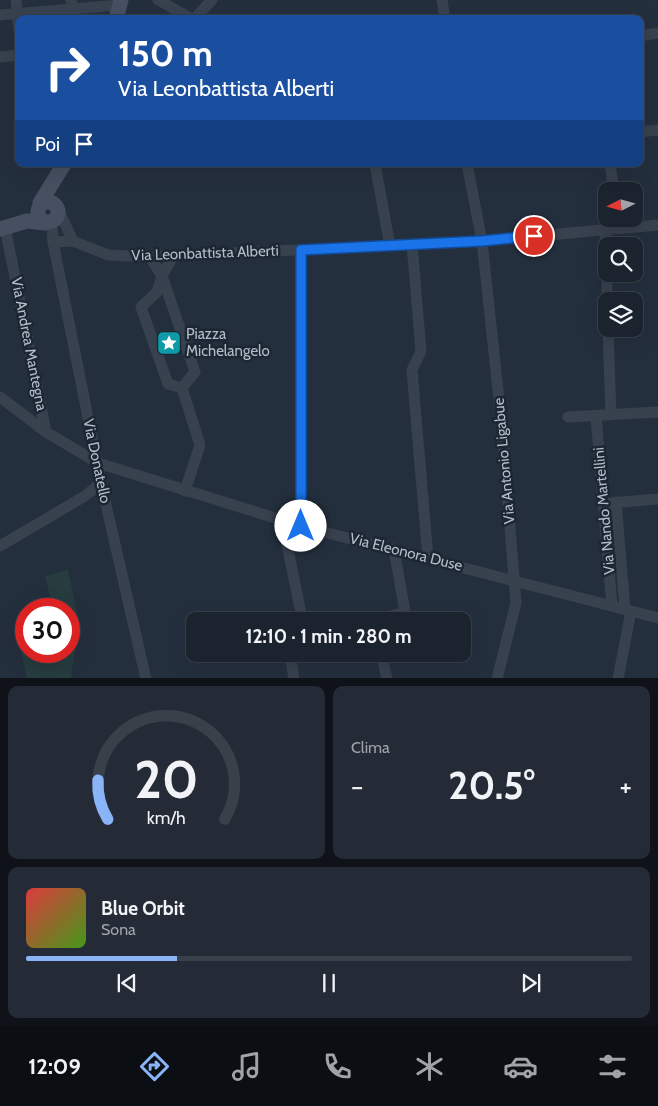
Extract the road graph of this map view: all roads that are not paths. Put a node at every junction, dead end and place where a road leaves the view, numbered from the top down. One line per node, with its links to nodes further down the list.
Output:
1 (16, 0): 7 (street)
2 (158, 0): 9 (street)
3 (212, 0): 10 (street)
4 (442, 0): 11 (street)
5 (119, 8): 6 (street)
6 (72, 9): 7 (street)
7 (17, 14): 8 (street)
8 (0, 15)
9 (186, 15)
10 (197, 15)
11 (444, 15)
12 (658, 33): 13 (street)
13 (644, 35)
14 (15, 56): 15 (street)
15 (0, 57)
16 (658, 130): 17 (street)
17 (644, 132)
18 (62, 167): 23 (main road)
19 (375, 167): 33 (street)
20 (468, 167): 30 (street, Via Antonio Ligabue)
21 (610, 167): 22 (street)
22 (613, 182)
23 (51, 213): 26 (main road); 29 (street); 31 (street)
24 (643, 224): 25 (street, Via Leonbattista Alberti)
25 (658, 225)
26 (2, 228): 45 (street, Via Andrea Mantegna)
27 (605, 229): 28 (street); 30 (street, Via Leonbattista Alberti)
28 (605, 237)
29 (73, 241): 31 (street, Via Leonbattista Alberti); 36 (street, Via Leonbattista Alberti)
30 (482, 241): 32 (street, Via Leonbattista Alberti); 57 (street, Via Antonio Ligabue)
31 (53, 242): 46 (street, Via Donatello)
32 (412, 244): 33 (street, Via Leonbattista Alberti); 56 (street)
33 (390, 246): 34 (street, Via Leonbattista Alberti)
34 (301, 250): 35 (street, Via Leonbattista Alberti); 53 (street)
35 (173, 256): 36 (street, Via Leonbattista Alberti); 37 (street)
36 (150, 257): 37 (street)
37 (162, 276): 39 (street); 39 (street)
38 (608, 337): 42 (street)
39 (182, 388): 48 (street)
40 (0, 397): 45 (street, Via Eleonora Duse)
41 (658, 412): 42 (street)
42 (611, 415): 43 (street)
43 (596, 416): 44 (street); 51 (street, Via Nando Martellini)
44 (568, 417)
45 (46, 432): 46 (street, Via Eleonora Duse)
46 (98, 463): 47 (street, Via Donatello); 48 (street, Via Eleonora Duse)
47 (101, 482): 54 (street); 65 (street, Via Donatello)
48 (186, 491): 52 (street, Via Eleonora Duse)
49 (658, 499): 50 (street)
50 (616, 502): 51 (street); 59 (street, Via Nando Martellini)
51 (604, 503): 58 (street, Via Nando Martellini)
52 (282, 520): 53 (street, Via Eleonora Duse); 60 (street)
53 (301, 526): 55 (street, Via Eleonora Duse)
54 (0, 546)
55 (394, 549): 56 (street, Via Eleonora Duse); 61 (street)
56 (428, 558): 57 (street, Via Eleonora Duse)
57 (513, 580): 58 (street, Via Eleonora Duse); 68 (street, Via Antonio Ligabue)
58 (612, 606): 59 (street, Via Eleonora Duse)
59 (628, 610): 62 (street, Via Eleonora Duse); 69 (street, Via Nando Martellini)
60 (301, 612)
61 (405, 612)
62 (658, 618)
63 (291, 662): 66 (street)
64 (383, 662): 67 (street)
65 (146, 678)
66 (294, 678)
67 (387, 678)
68 (496, 678)
69 (618, 678)

